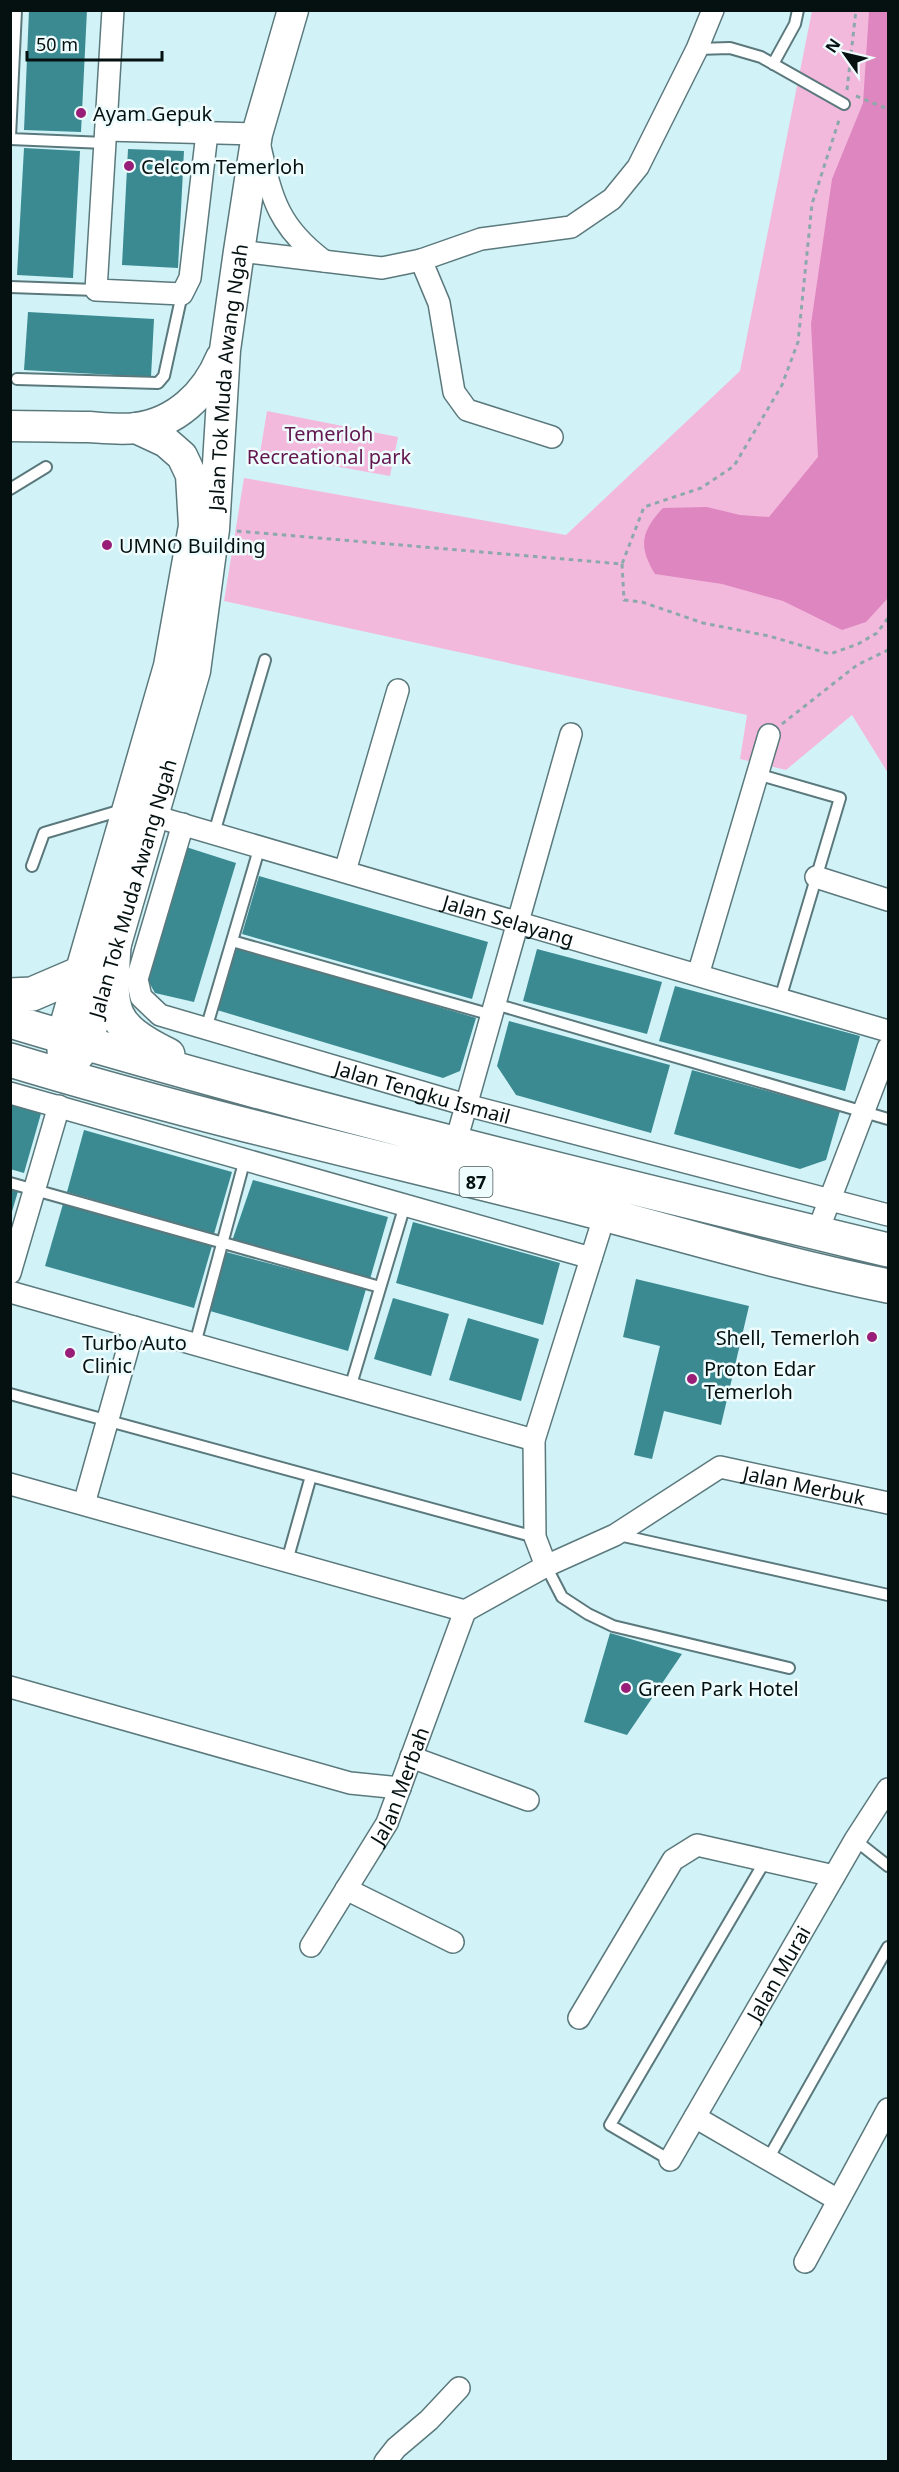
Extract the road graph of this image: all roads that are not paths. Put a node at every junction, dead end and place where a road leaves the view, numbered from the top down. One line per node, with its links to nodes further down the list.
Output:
1 (16, 10): 12 (lane)
2 (114, 10): 11 (street)
3 (293, 10): 10 (main road, Jalan Tok Muda Awang Ngah)
4 (713, 10): 6 (street)
5 (798, 10): 7 (lane)
6 (697, 49): 7 (lane); 14 (street)
7 (773, 64): 8 (lane)
8 (844, 104)
9 (207, 133): 10 (street); 11 (street); 18 (street)
10 (257, 134): 13 (main road, Jalan Tok Muda Awang Ngah); 15 (street)
11 (106, 136): 12 (lane); 17 (street)
12 (10, 138)
13 (239, 251): 15 (street); 19 (main road, Jalan Tok Muda Awang Ngah)
14 (421, 260): 15 (street); 23 (street)
15 (325, 261)
16 (10, 287): 17 (lane)
17 (96, 290): 18 (street)
18 (182, 294): 20 (lane)
19 (225, 350): 22 (main road); 31 (main road, Jalan Tok Muda Awang Ngah)
20 (17, 379)
21 (10, 426): 22 (main road)
22 (136, 428): 31 (main road, Jalan Tok Muda Awang Ngah)
23 (552, 437)
24 (46, 467): 25 (lane)
25 (10, 489)
26 (266, 660): 33 (lane)
27 (398, 690): 36 (street)
28 (571, 734): 39 (street)
29 (769, 735): 30 (street)
30 (758, 774): 37 (lane); 43 (street)
31 (141, 812): 32 (street, Jalan Selayang); 35 (lane); 41 (main road, Jalan Tok Muda Awang Ngah); 42 (main road, Jalan Tok Muda Awang Ngah)
32 (183, 824): 33 (street, Jalan Selayang); 48 (street, Jalan Tengku Ismail)
33 (214, 833): 34 (street, Jalan Selayang)
34 (260, 846): 36 (street, Jalan Selayang); 40 (lane)
35 (32, 866)
36 (345, 872): 39 (street, Jalan Selayang)
37 (816, 877): 38 (street); 45 (lane)
38 (888, 900)
39 (518, 922): 43 (street, Jalan Selayang); 46 (street)
40 (232, 941): 46 (lane); 48 (lane)
41 (114, 946): 50 (main road, Jalan Tok Muda Awang Ngah); 53 (main road)
42 (81, 973): 44 (main road); 50 (main road, Jalan Tok Muda Awang Ngah)
43 (698, 975): 45 (street, Jalan Selayang)
44 (10, 995)
45 (780, 999): 49 (street, Jalan Selayang)
46 (493, 1010): 57 (street); 58 (lane)
47 (10, 1021): 50 (main road, Jalan Tengku Ismail / 87)
48 (206, 1029): 57 (street, Jalan Tengku Ismail)
49 (888, 1031)
50 (74, 1040): 53 (main road, Jalan Tengku Ismail / 87); 54 (main road, Jalan Tok Muda Awang Ngah)
51 (888, 1048): 58 (street)
52 (10, 1060): 54 (main road, 87)
53 (220, 1082): 56 (main road, Jalan Tengku Ismail / 87)
54 (61, 1091): 55 (street); 60 (main road, 87); 62 (street); 64 (street)
55 (10, 1093)
56 (299, 1103): 60 (main road); 61 (main road, Jalan Tengku Ismail / 87)
57 (466, 1105): 61 (street); 65 (street, Jalan Tengku Ismail)
58 (864, 1112): 59 (lane); 65 (street)
59 (888, 1119)
60 (292, 1136): 67 (main road, 87)
61 (455, 1145): 69 (main road, Jalan Tengku Ismail / 87)
62 (245, 1159): 66 (street); 70 (lane)
63 (10, 1183): 64 (lane)
64 (34, 1190): 70 (lane); 73 (street)
65 (831, 1199): 68 (street, Jalan Tengku Ismail); 69 (street)
66 (405, 1205): 72 (street); 75 (lane)
67 (604, 1214): 72 (street); 74 (main road, 87)
68 (888, 1215)
69 (818, 1233): 71 (main road, Jalan Tengku Ismail / 87)
70 (223, 1242): 75 (lane); 78 (lane)
71 (888, 1250)
72 (591, 1258): 82 (street)
73 (10, 1274)
74 (888, 1286)
75 (380, 1287): 79 (lane)
76 (10, 1292): 77 (street)
77 (134, 1327): 78 (street); 81 (street)
78 (195, 1344): 79 (street)
79 (350, 1388): 82 (street)
80 (10, 1394): 81 (lane)
81 (108, 1420): 83 (lane); 86 (street)
82 (534, 1440): 88 (street)
83 (311, 1476): 88 (lane); 89 (lane)
84 (10, 1484): 86 (street)
85 (888, 1503): 87 (street, Jalan Merbuk)
86 (84, 1504): 89 (street)
87 (615, 1534): 90 (street); 91 (lane)
88 (535, 1537): 90 (street)
89 (287, 1561): 92 (street)
90 (546, 1566): 92 (street); 93 (lane)
91 (888, 1595)
92 (465, 1611): 95 (street, Jalan Merbah)
93 (789, 1668)
94 (10, 1687): 96 (street)
95 (411, 1757): 96 (street, Jalan Merbah); 98 (street)
96 (400, 1788): 103 (street, Jalan Merbah)
97 (888, 1789): 99 (street, Jalan Murai)
98 (528, 1800)
99 (855, 1840): 101 (lane); 102 (street, Jalan Murai)
100 (765, 1860): 102 (street); 107 (street); 111 (lane)
101 (888, 1866)
102 (834, 1876): 109 (street, Jalan Murai)
103 (346, 1888): 104 (street); 105 (street, Jalan Merbah)
104 (453, 1942)
105 (311, 1946)
106 (888, 1947): 110 (lane)
107 (579, 2018)
108 (888, 2109): 112 (street)
109 (695, 2117): 110 (street); 111 (street, Jalan Murai)
110 (768, 2159): 112 (street)
111 (670, 2160)
112 (838, 2200): 113 (street)
113 (805, 2262)
114 (459, 2388): 115 (street)
115 (385, 2462)

